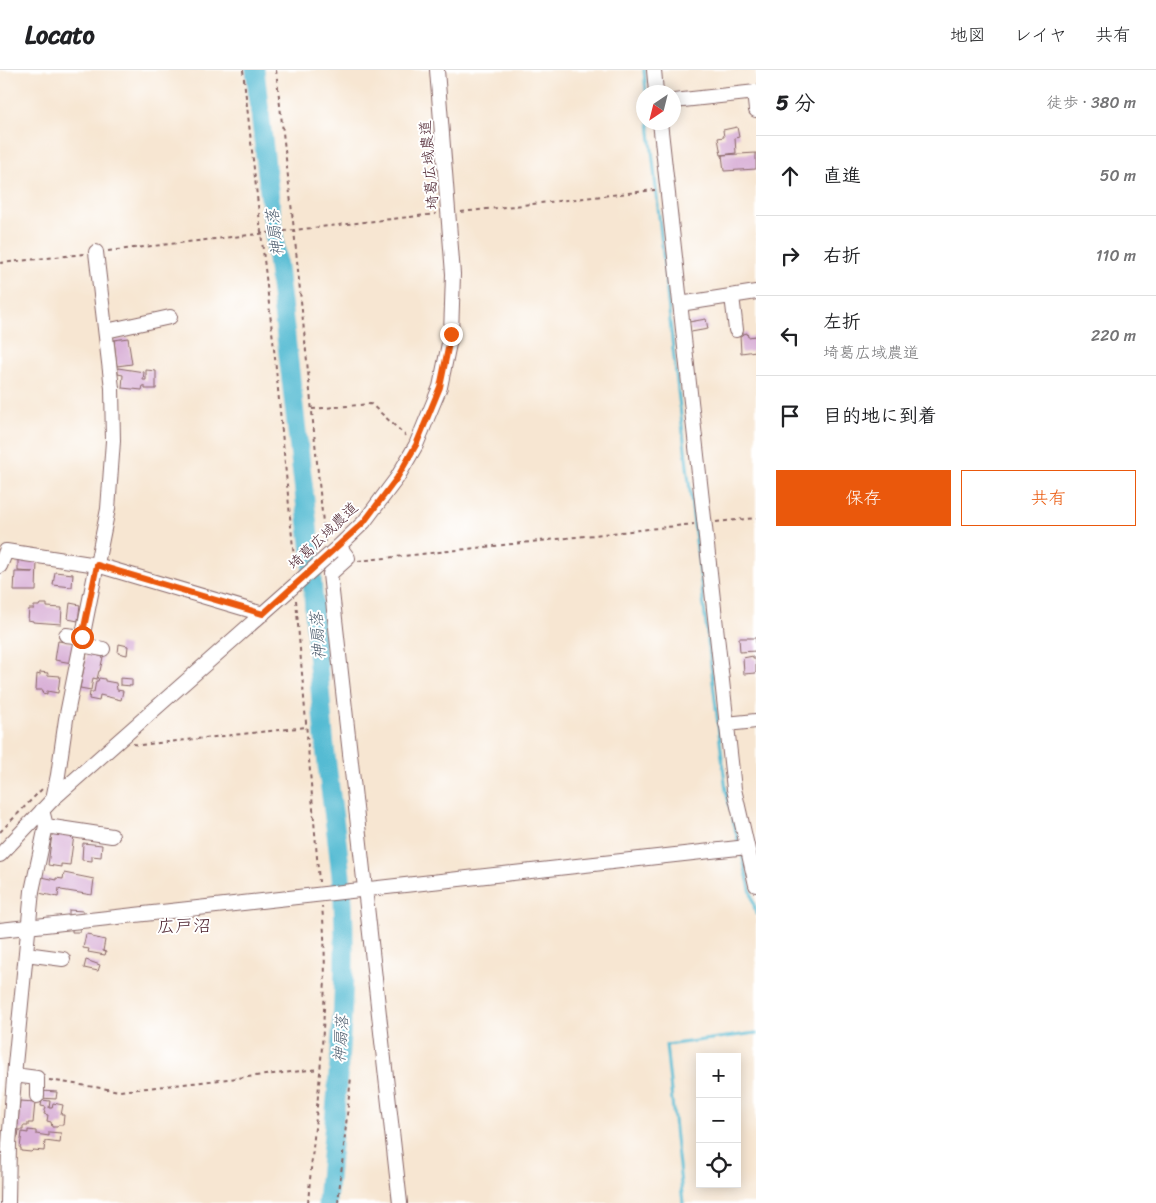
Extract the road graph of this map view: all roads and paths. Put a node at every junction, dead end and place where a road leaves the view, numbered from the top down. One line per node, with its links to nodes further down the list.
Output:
1 (243, 70): 13 (path)
2 (276, 70): 12 (path)
3 (437, 70): 11 (street, 埼葛広域農道)
4 (654, 70): 5 (street)
5 (655, 85)
6 (755, 92): 7 (street); 8 (street)
7 (681, 100)
8 (756, 110)
9 (661, 130): 10 (street)
10 (667, 188): 11 (path); 18 (street)
11 (449, 213): 12 (path); 23 (street, 埼葛広域農道)
12 (294, 230): 13 (path); 22 (path)
13 (261, 234): 14 (path); 31 (path)
14 (96, 252): 15 (path); 21 (street)
15 (0, 263)
16 (756, 292): 17 (street)
17 (732, 296): 18 (street); 20 (street)
18 (680, 304): 25 (street)
19 (170, 317): 21 (street)
20 (736, 330)
21 (106, 331): 29 (street)
22 (312, 408): 23 (path); 27 (path)
23 (416, 445): 26 (street, 埼葛広域農道)
24 (756, 518): 25 (path)
25 (703, 523): 28 (path); 37 (street)
26 (339, 546): 27 (street, 埼葛広域農道); 28 (street)
27 (326, 557): 31 (street, 埼葛広域農道)
28 (348, 558): 49 (street)
29 (97, 565): 30 (street); 32 (street); 34 (street)
30 (0, 566)
31 (296, 584): 32 (street, 埼葛広域農道)
32 (263, 614): 39 (street, 埼葛広域農道)
33 (66, 635): 34 (street)
34 (82, 641): 35 (street); 41 (street)
35 (103, 649)
36 (756, 721): 37 (street)
37 (726, 724): 46 (street)
38 (307, 727): 39 (path)
39 (118, 742): 41 (street, 埼葛広域農道)
40 (43, 788): 44 (path)
41 (53, 800): 42 (street, 埼葛広域農道)
42 (42, 810): 43 (street); 47 (street, 埼葛広域農道)
43 (46, 826): 45 (street); 50 (street)
44 (0, 832)
45 (112, 836)
46 (747, 847): 48 (street); 49 (street)
47 (0, 855)
48 (756, 885)
49 (365, 891): 50 (street); 62 (street)
50 (28, 927): 51 (street); 52 (street)
51 (0, 930)
52 (26, 954): 53 (street); 55 (street)
53 (64, 960)
54 (319, 1069): 57 (path)
55 (14, 1075): 57 (street); 59 (street)
56 (351, 1077): 61 (path)
57 (37, 1078): 58 (street)
58 (37, 1096)
59 (6, 1104): 60 (street)
60 (8, 1203)
61 (338, 1203)
62 (400, 1203)

